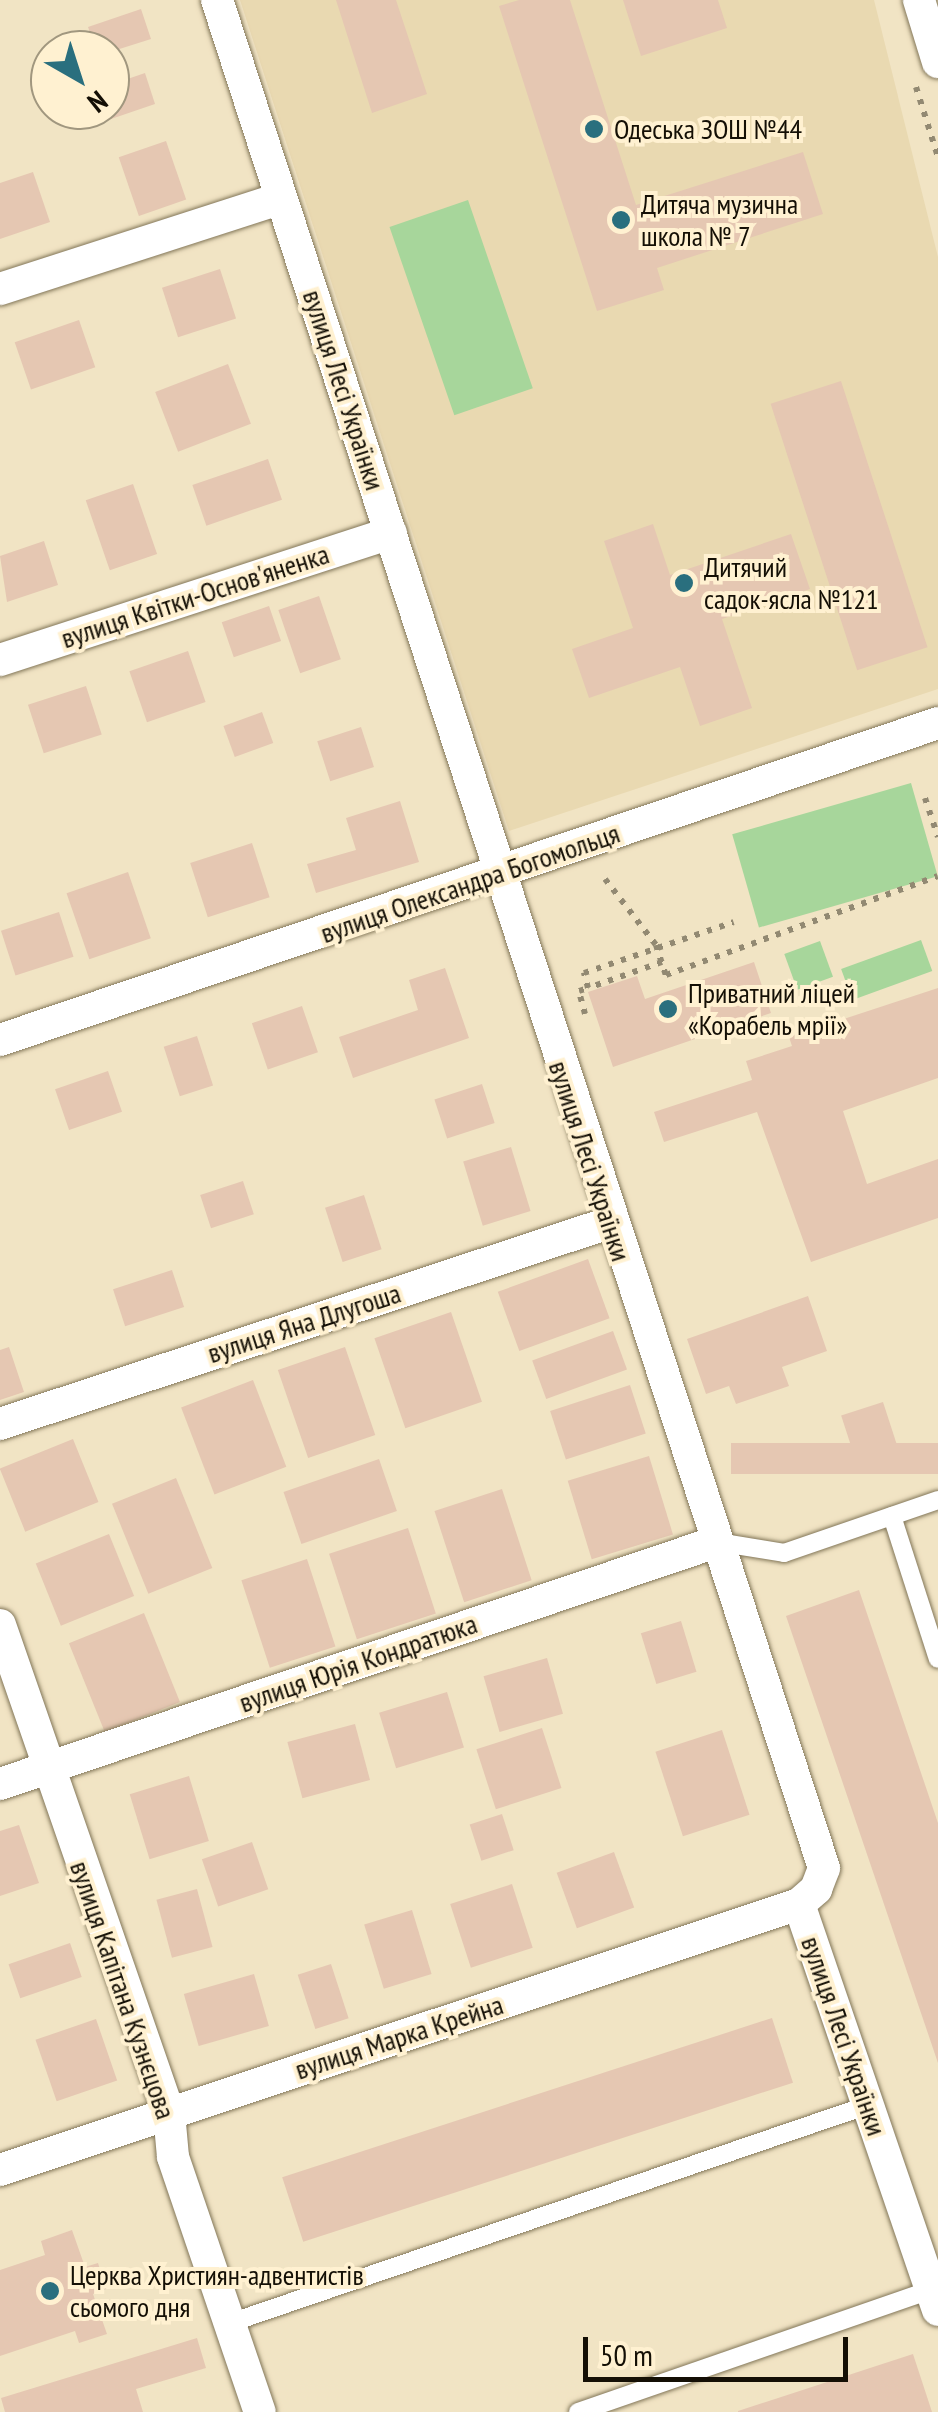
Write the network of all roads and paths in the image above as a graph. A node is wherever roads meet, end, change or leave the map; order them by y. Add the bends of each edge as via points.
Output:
1 (217, 0) edge
2 (918, 0) edge
3 (938, 62) edge
4 (281, 198) junction
5 (0, 289) edge
6 (391, 533) junction
7 (0, 660) edge
8 (938, 723) edge
9 (925, 798) dead end
10 (938, 837) edge
11 (498, 874) junction
12 (938, 876) edge
13 (605, 879) dead end
14 (734, 922) dead end
15 (658, 951) junction
16 (662, 962) junction
17 (588, 988) junction
18 (588, 1024) dead end
19 (0, 1040) edge
20 (609, 1223) junction
21 (0, 1424) edge
22 (938, 1500) edge
23 (892, 1516) junction
24 (716, 1542) junction
25 (0, 1625) edge
26 (938, 1659) edge
27 (47, 1768) junction
28 (0, 1784) edge
29 (799, 1904) junction
30 (868, 2105) junction
31 (168, 2113) junction
32 (0, 2170) edge
33 (936, 2296) edge
34 (230, 2324) junction
35 (260, 2412) edge
36 (578, 2412) edge

1 - 4 street, вулиця Лесі Українки
2 - 3 street
4 - 5 street
4 - 6 street, вулиця Лесі Українки
6 - 7 street, вулиця Квітки-Основ'яненка
6 - 11 street, вулиця Лесі Українки
8 - 11 street, вулиця Олександра Богомольця
9 - 10 path
11 - 19 street, вулиця Олександра Богомольця
11 - 20 street, вулиця Лесі Українки
12 - 16 path via 666,975
13 - 15 path
14 - 15 path
15 - 16 path
15 - 17 path via 584,974
16 - 17 path
17 - 18 path via 579,991
20 - 21 street, вулиця Яна Длугоша
20 - 24 street, вулиця Лесі Українки
22 - 23 lane
23 - 24 lane via 784,1552
23 - 26 lane
24 - 27 street, вулиця Юрія Кондратюка
24 - 29 street, вулиця Лесі Українки via 819,1842 824,1868 816,1890
25 - 27 street, вулиця Капітана Кузнєцова
27 - 28 street, вулиця Юрія Кондратюка
27 - 31 street, вулиця Капітана Кузнєцова
29 - 30 street, вулиця Лесі Українки
29 - 31 street, вулиця Марка Крейна
30 - 33 street, вулиця Лесі Українки
30 - 34 lane
31 - 32 street, вулиця Марка Крейна
31 - 34 street, вулиця Капітана Кузнєцова via 173,2157
33 - 36 lane
34 - 35 street, вулиця Капітана Кузнєцова

